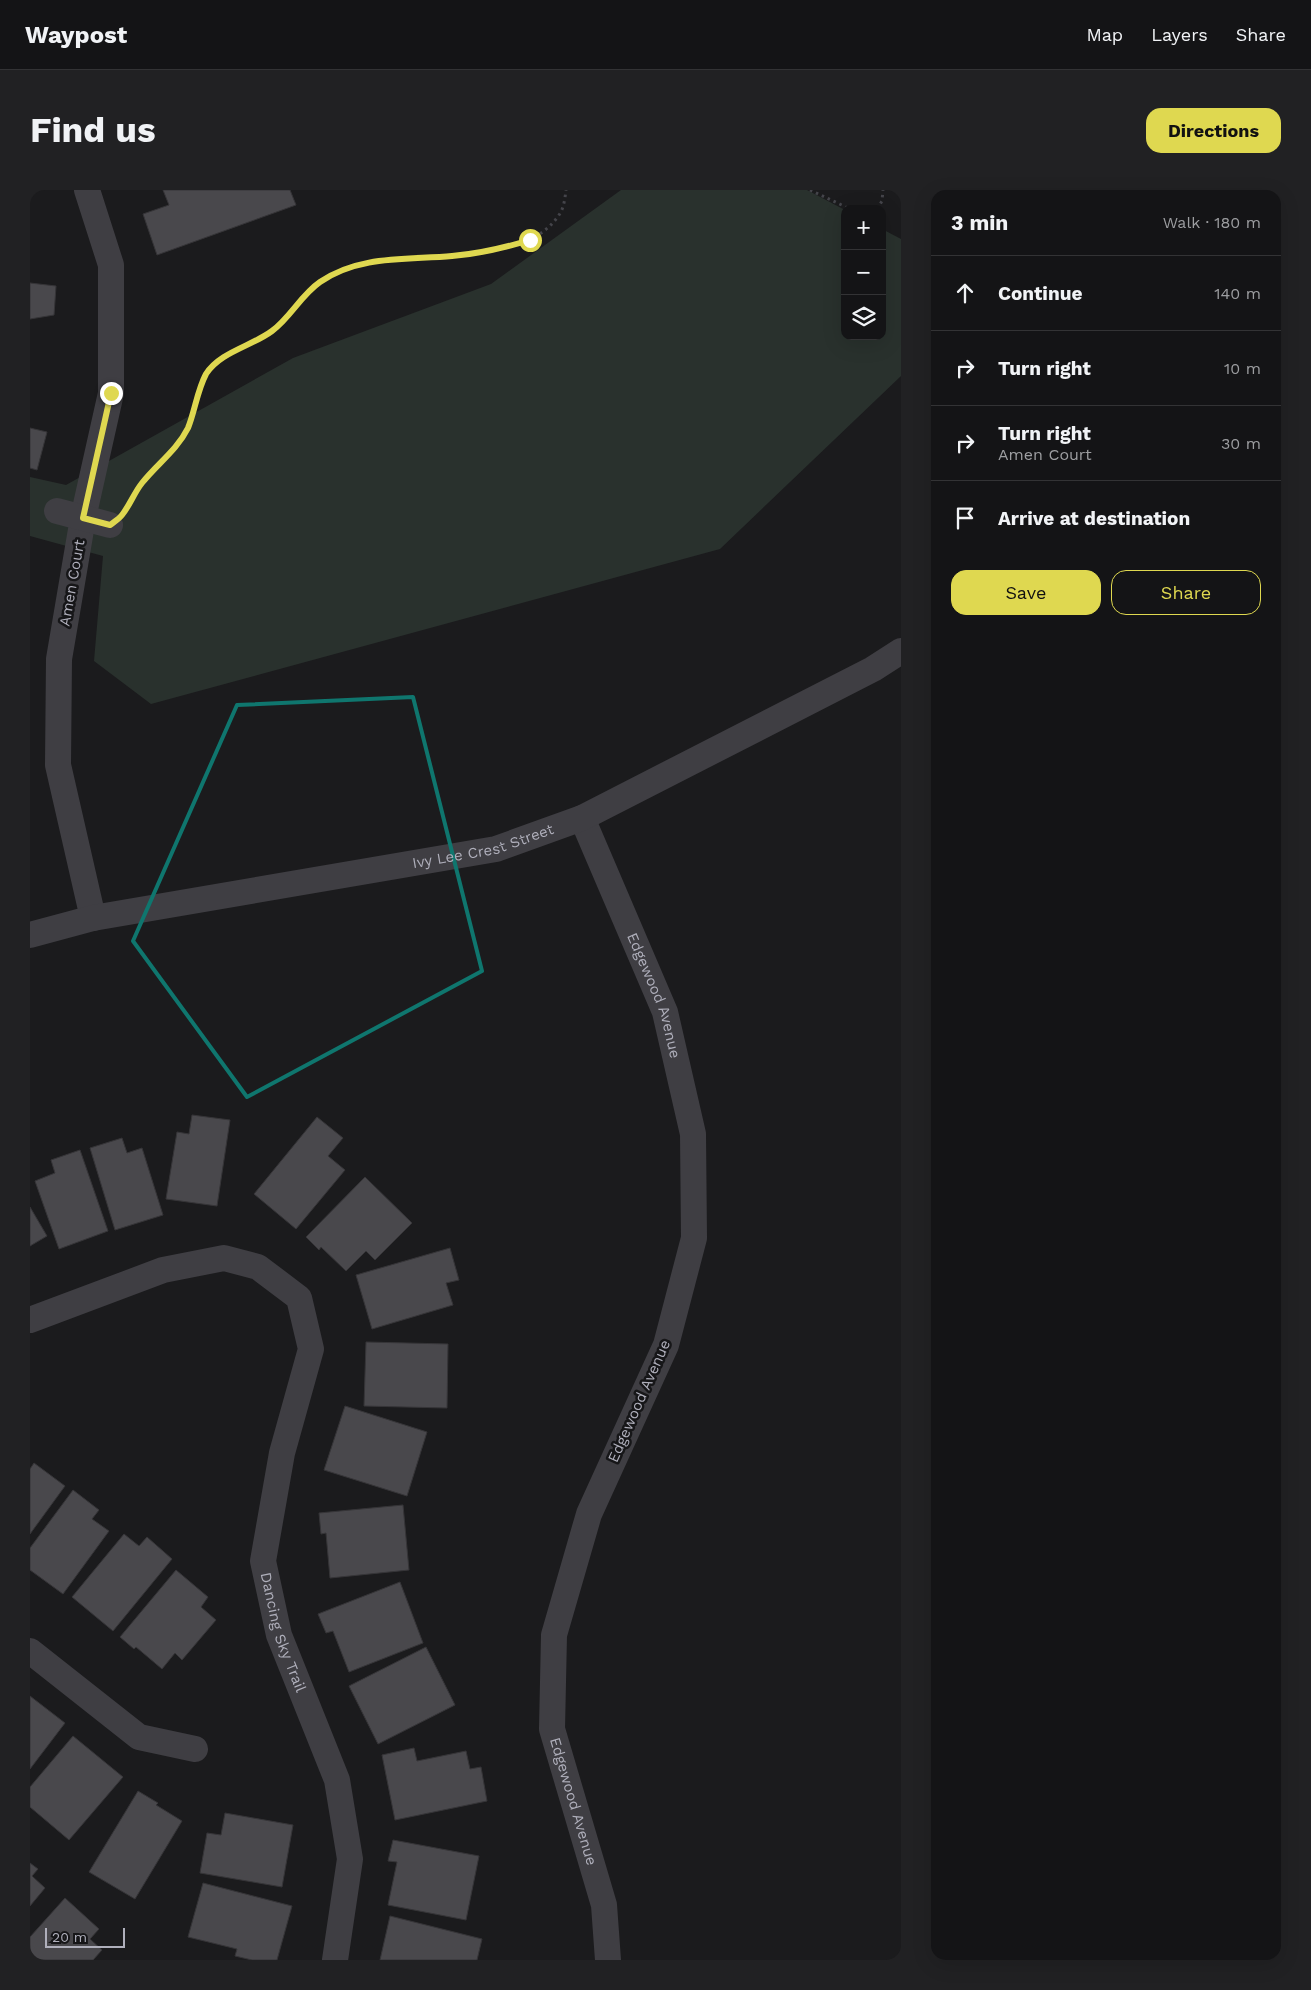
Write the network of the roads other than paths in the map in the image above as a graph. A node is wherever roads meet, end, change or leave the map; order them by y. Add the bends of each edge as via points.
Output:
1 (87, 190) edge
2 (57, 512) dead end
3 (83, 518) junction
4 (110, 525) road end
5 (901, 651) edge
6 (582, 818) junction
7 (92, 918) junction
8 (30, 935) edge
9 (30, 1320) edge
10 (30, 1650) edge
11 (195, 1749) dead end
12 (335, 1960) edge
13 (608, 1960) edge

1 - 3 street, Amen Court via 111,265 111,393
2 - 3 street
3 - 4 street
3 - 7 street, Amen Court via 59,659 58,765
5 - 6 street, Ivy Lee Crest Street via 873,669
6 - 7 street, Ivy Lee Crest Street via 496,849
6 - 13 street, Edgewood Avenue via 665,1012 692,1134 694,1238 666,1345 589,1514 554,1635 552,1729 604,1906
7 - 8 street, Ivy Lee Crest Street
9 - 12 street, Dancing Sky Trail via 163,1270 224,1258 258,1267 299,1298 311,1349 282,1453 263,1561 279,1635 337,1780 350,1859
10 - 11 street via 139,1737

